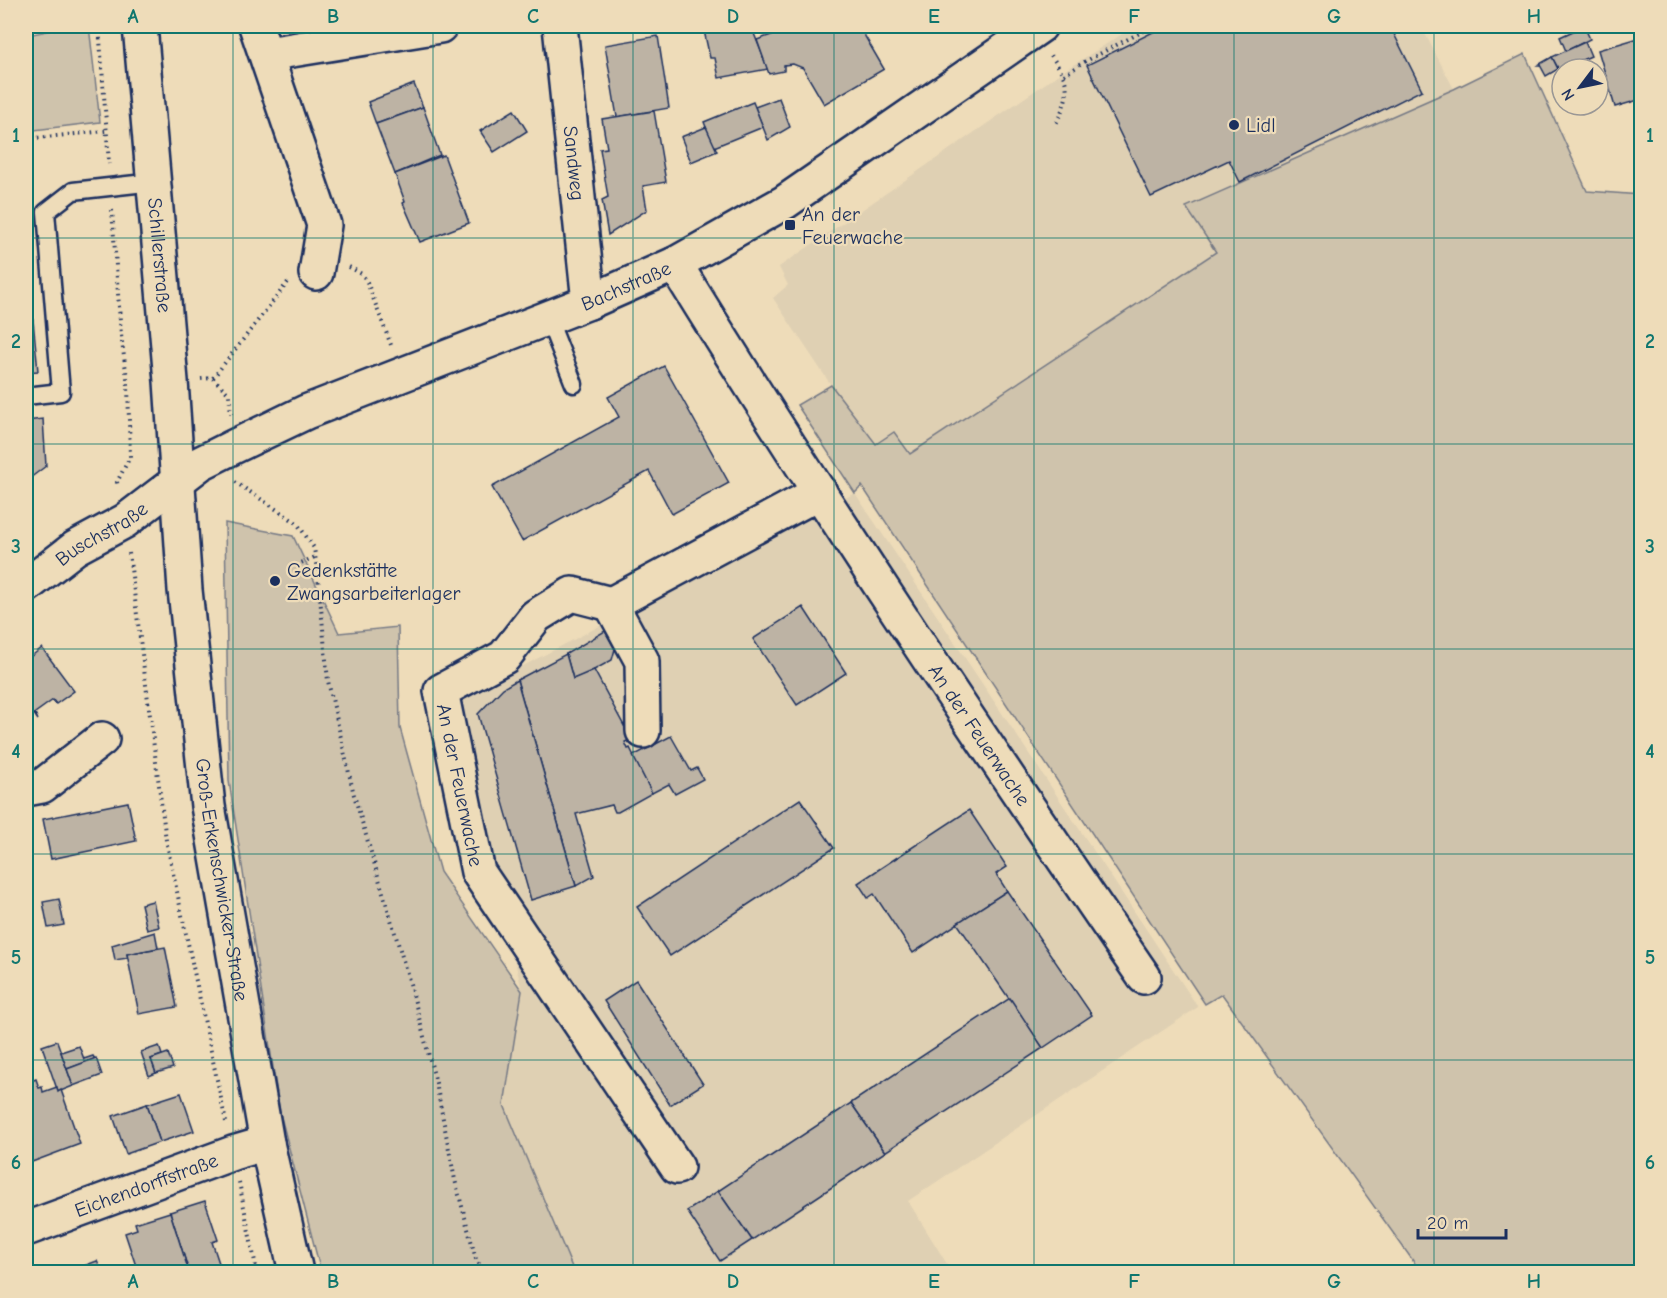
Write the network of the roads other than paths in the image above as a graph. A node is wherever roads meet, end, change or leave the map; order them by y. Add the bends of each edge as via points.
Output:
1 (140, 26) edge
2 (440, 26) edge
3 (560, 26) edge
4 (1045, 39) edge
5 (261, 40) edge
6 (154, 182) junction
7 (318, 262) road end
8 (675, 264) junction
9 (589, 302) junction
10 (548, 318) junction
11 (574, 384) dead end
12 (26, 396) edge
13 (178, 483) junction
14 (820, 492) junction
15 (26, 586) edge
16 (611, 604) junction
17 (643, 731) dead end
18 (102, 739) dead end
19 (26, 789) edge
20 (1144, 976) dead end
21 (267, 1143) junction
22 (678, 1167) dead end
23 (26, 1229) edge
24 (296, 1272) edge

1 - 6 street, Schillerstraße
2 - 5 street
3 - 9 street, Sandweg
4 - 8 street, Bachstraße via 785,202
5 - 7 street via 324,225
6 - 12 lane via 72,191 46,212 61,392
6 - 13 street, Schillerstraße
8 - 9 street, Bachstraße
8 - 14 street, An der Feuerwache
9 - 10 street, Bachstraße
10 - 11 lane
10 - 13 street, Bachstraße via 306,412 201,463
13 - 15 street, Buschstraße via 125,521 75,549
13 - 21 street, Groß-Erkenschwicker-Straße via 208,806
14 - 16 street
14 - 20 street, An der Feuerwache via 1014,788
16 - 17 street via 642,661
16 - 22 street, An der Feuerwache via 572,594 536,616 504,657 441,691 478,872
18 - 19 street via 42,786
21 - 23 street, Eichendorffstraße
21 - 24 street, Groß-Erkenschwicker-Straße

